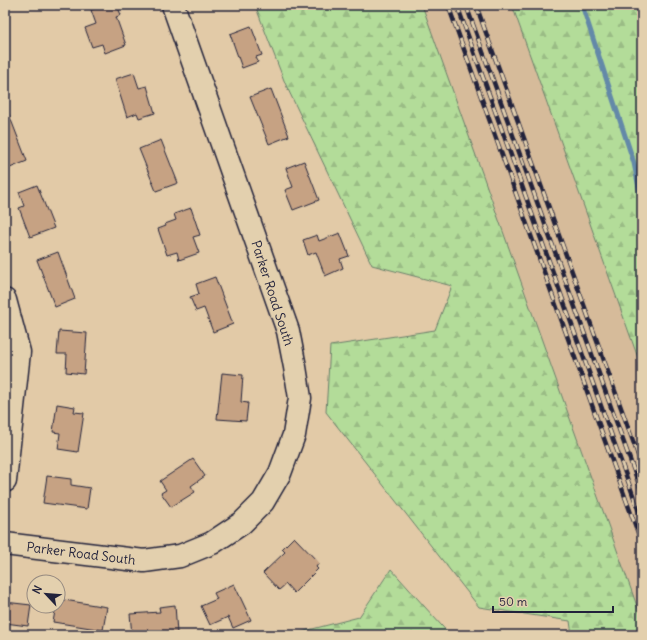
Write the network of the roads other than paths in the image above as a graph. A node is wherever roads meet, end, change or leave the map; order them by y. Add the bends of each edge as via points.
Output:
1 (173, 5) edge
2 (5, 300) edge
3 (5, 481) edge
4 (5, 544) edge

1 - 4 street, Parker Road South via 288,331 300,398 294,434 280,473 264,502 242,523 212,543 180,556 144,561
2 - 3 street via 19,352

